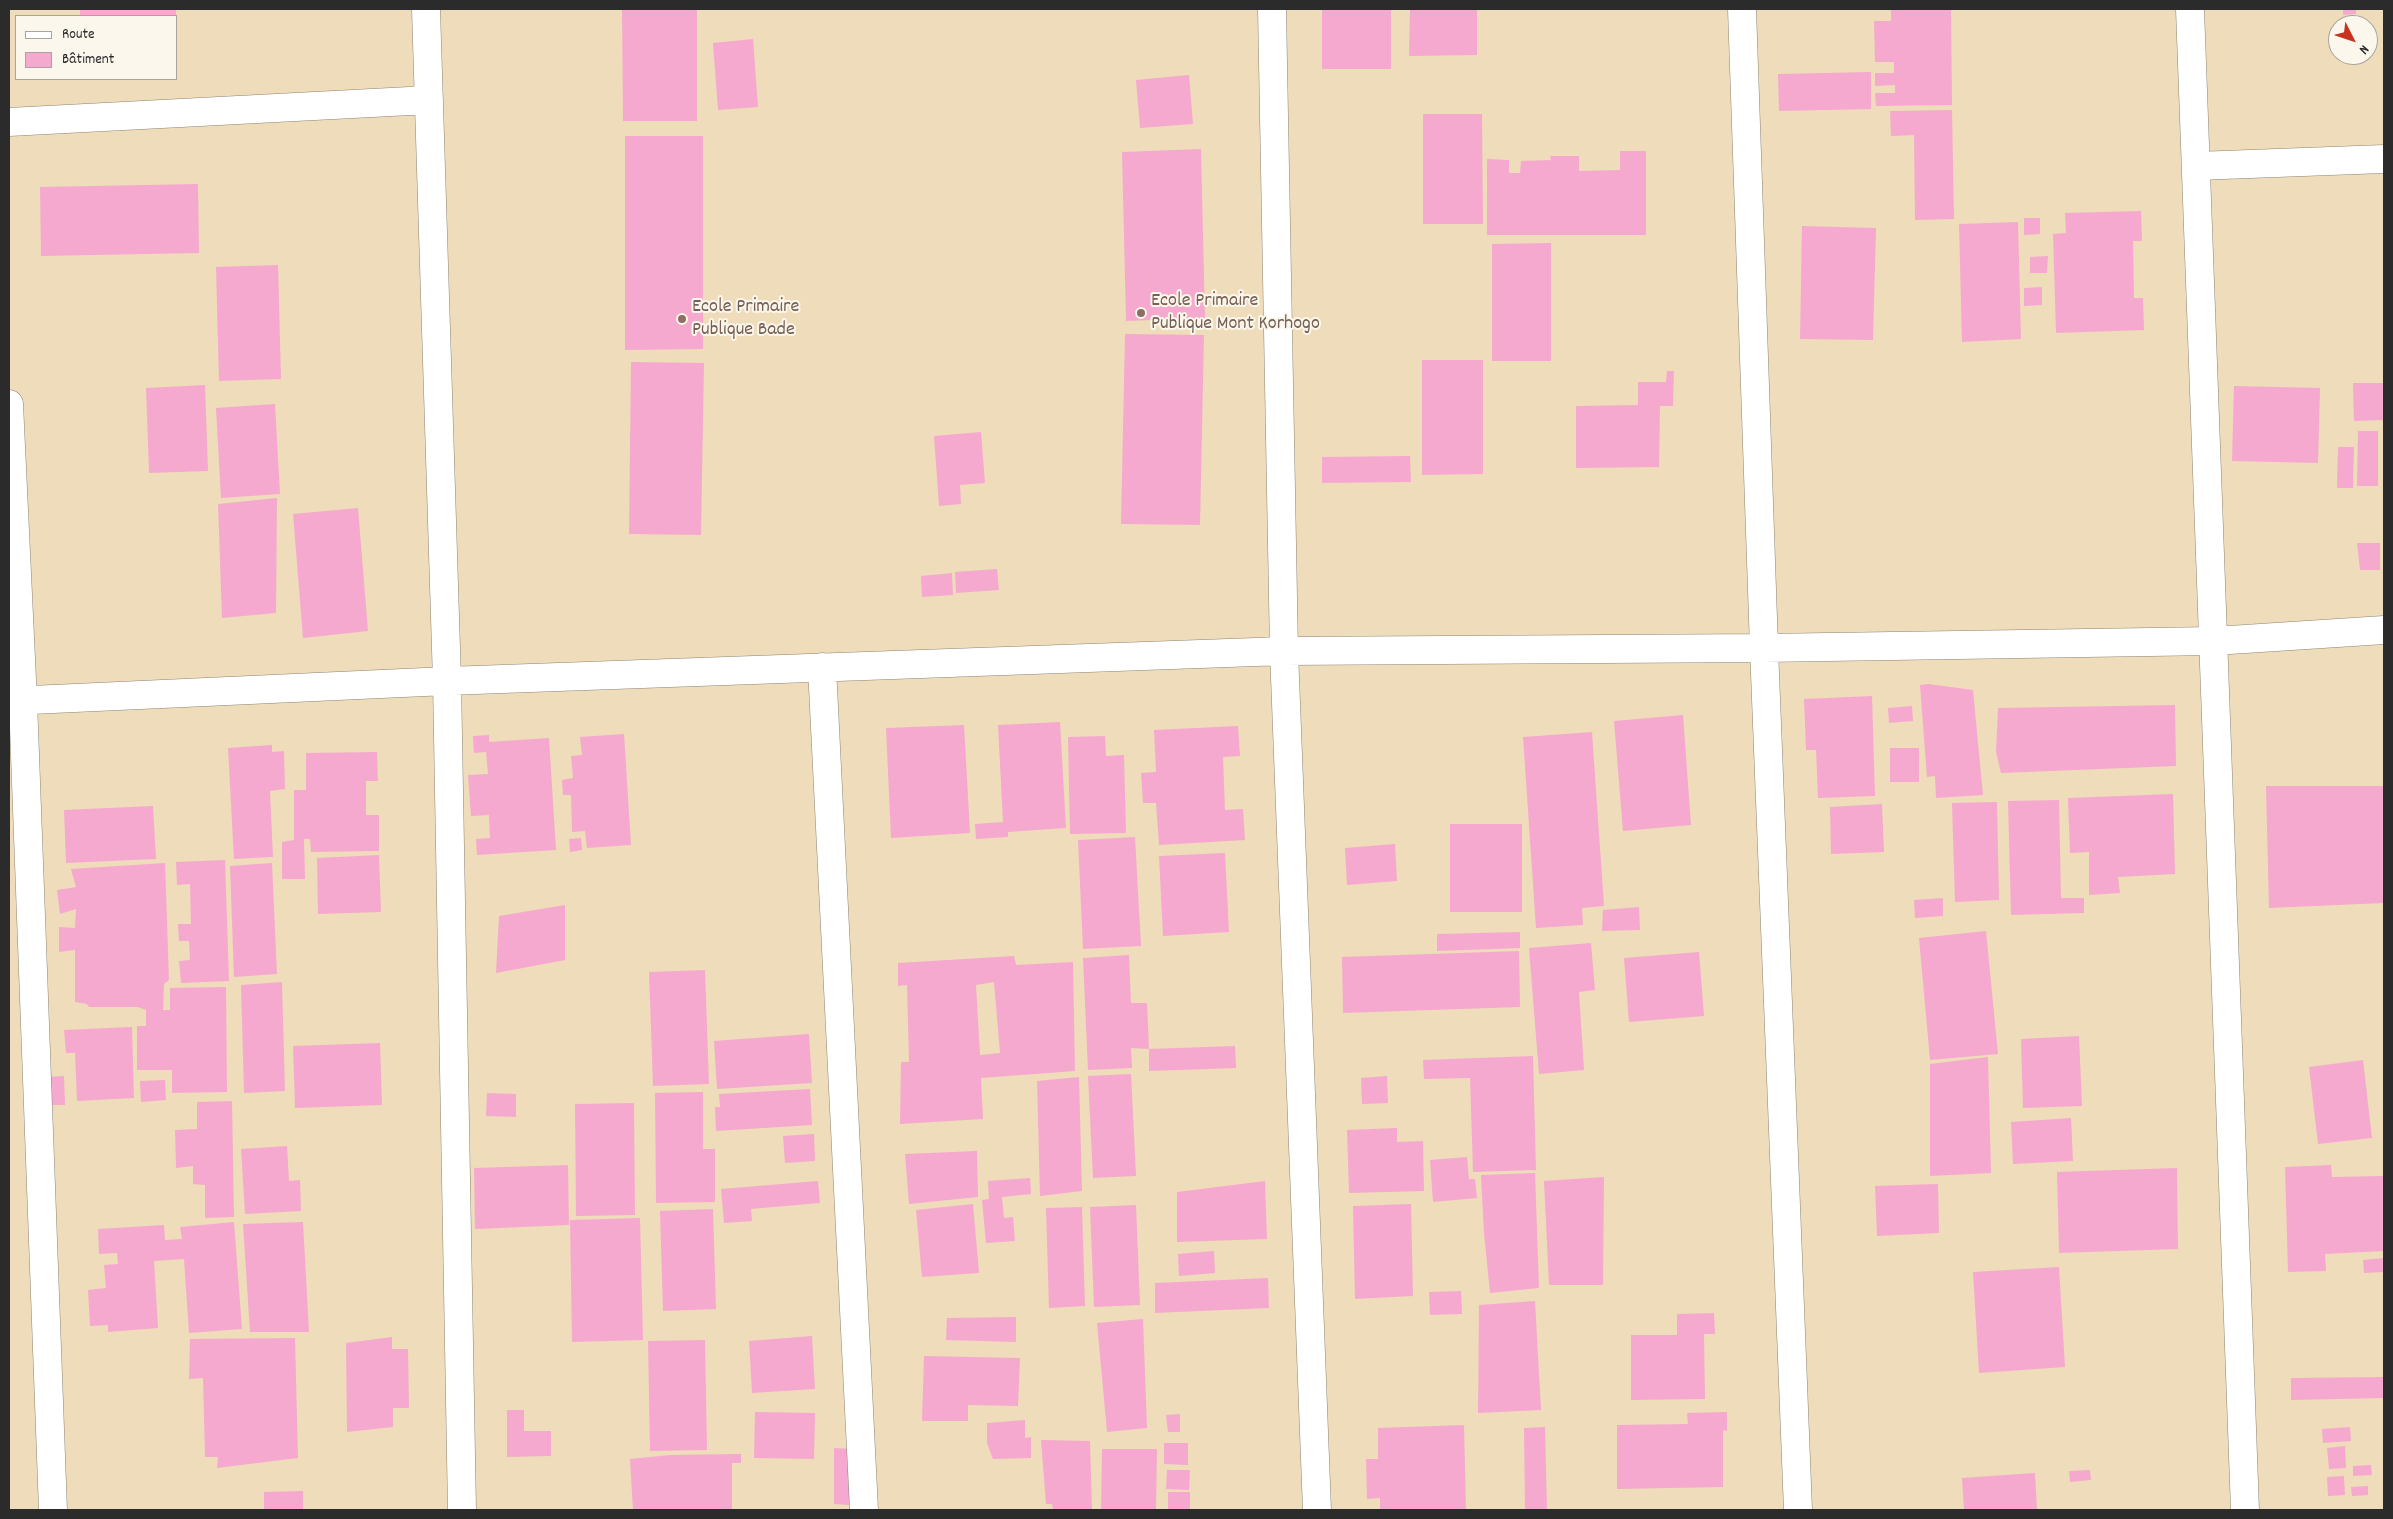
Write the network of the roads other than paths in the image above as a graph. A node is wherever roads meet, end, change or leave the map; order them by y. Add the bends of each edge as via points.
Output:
1 (426, 9) edge
2 (1272, 9) edge
3 (1742, 9) edge
4 (2190, 9) edge
5 (429, 100) junction
6 (9, 122) edge
7 (2384, 158) edge
8 (2196, 166) junction
9 (9, 404) edge
10 (2384, 630) edge
11 (2214, 641) junction
12 (1764, 648) junction
13 (1284, 651) junction
14 (822, 667) junction
15 (447, 681) junction
16 (16, 701) edge
17 (54, 1510) edge
18 (462, 1510) edge
19 (864, 1510) edge
20 (1317, 1510) edge
21 (1798, 1510) edge
22 (2245, 1510) edge

1 - 5 street
2 - 13 street
3 - 12 street
4 - 8 street
5 - 6 street
5 - 15 street
7 - 8 street
8 - 11 street
9 - 16 street
10 - 11 street
11 - 12 street
11 - 22 street
12 - 13 street
12 - 21 street
13 - 14 street
13 - 20 street
14 - 15 street
14 - 19 street
15 - 16 street
15 - 18 street
16 - 17 street

